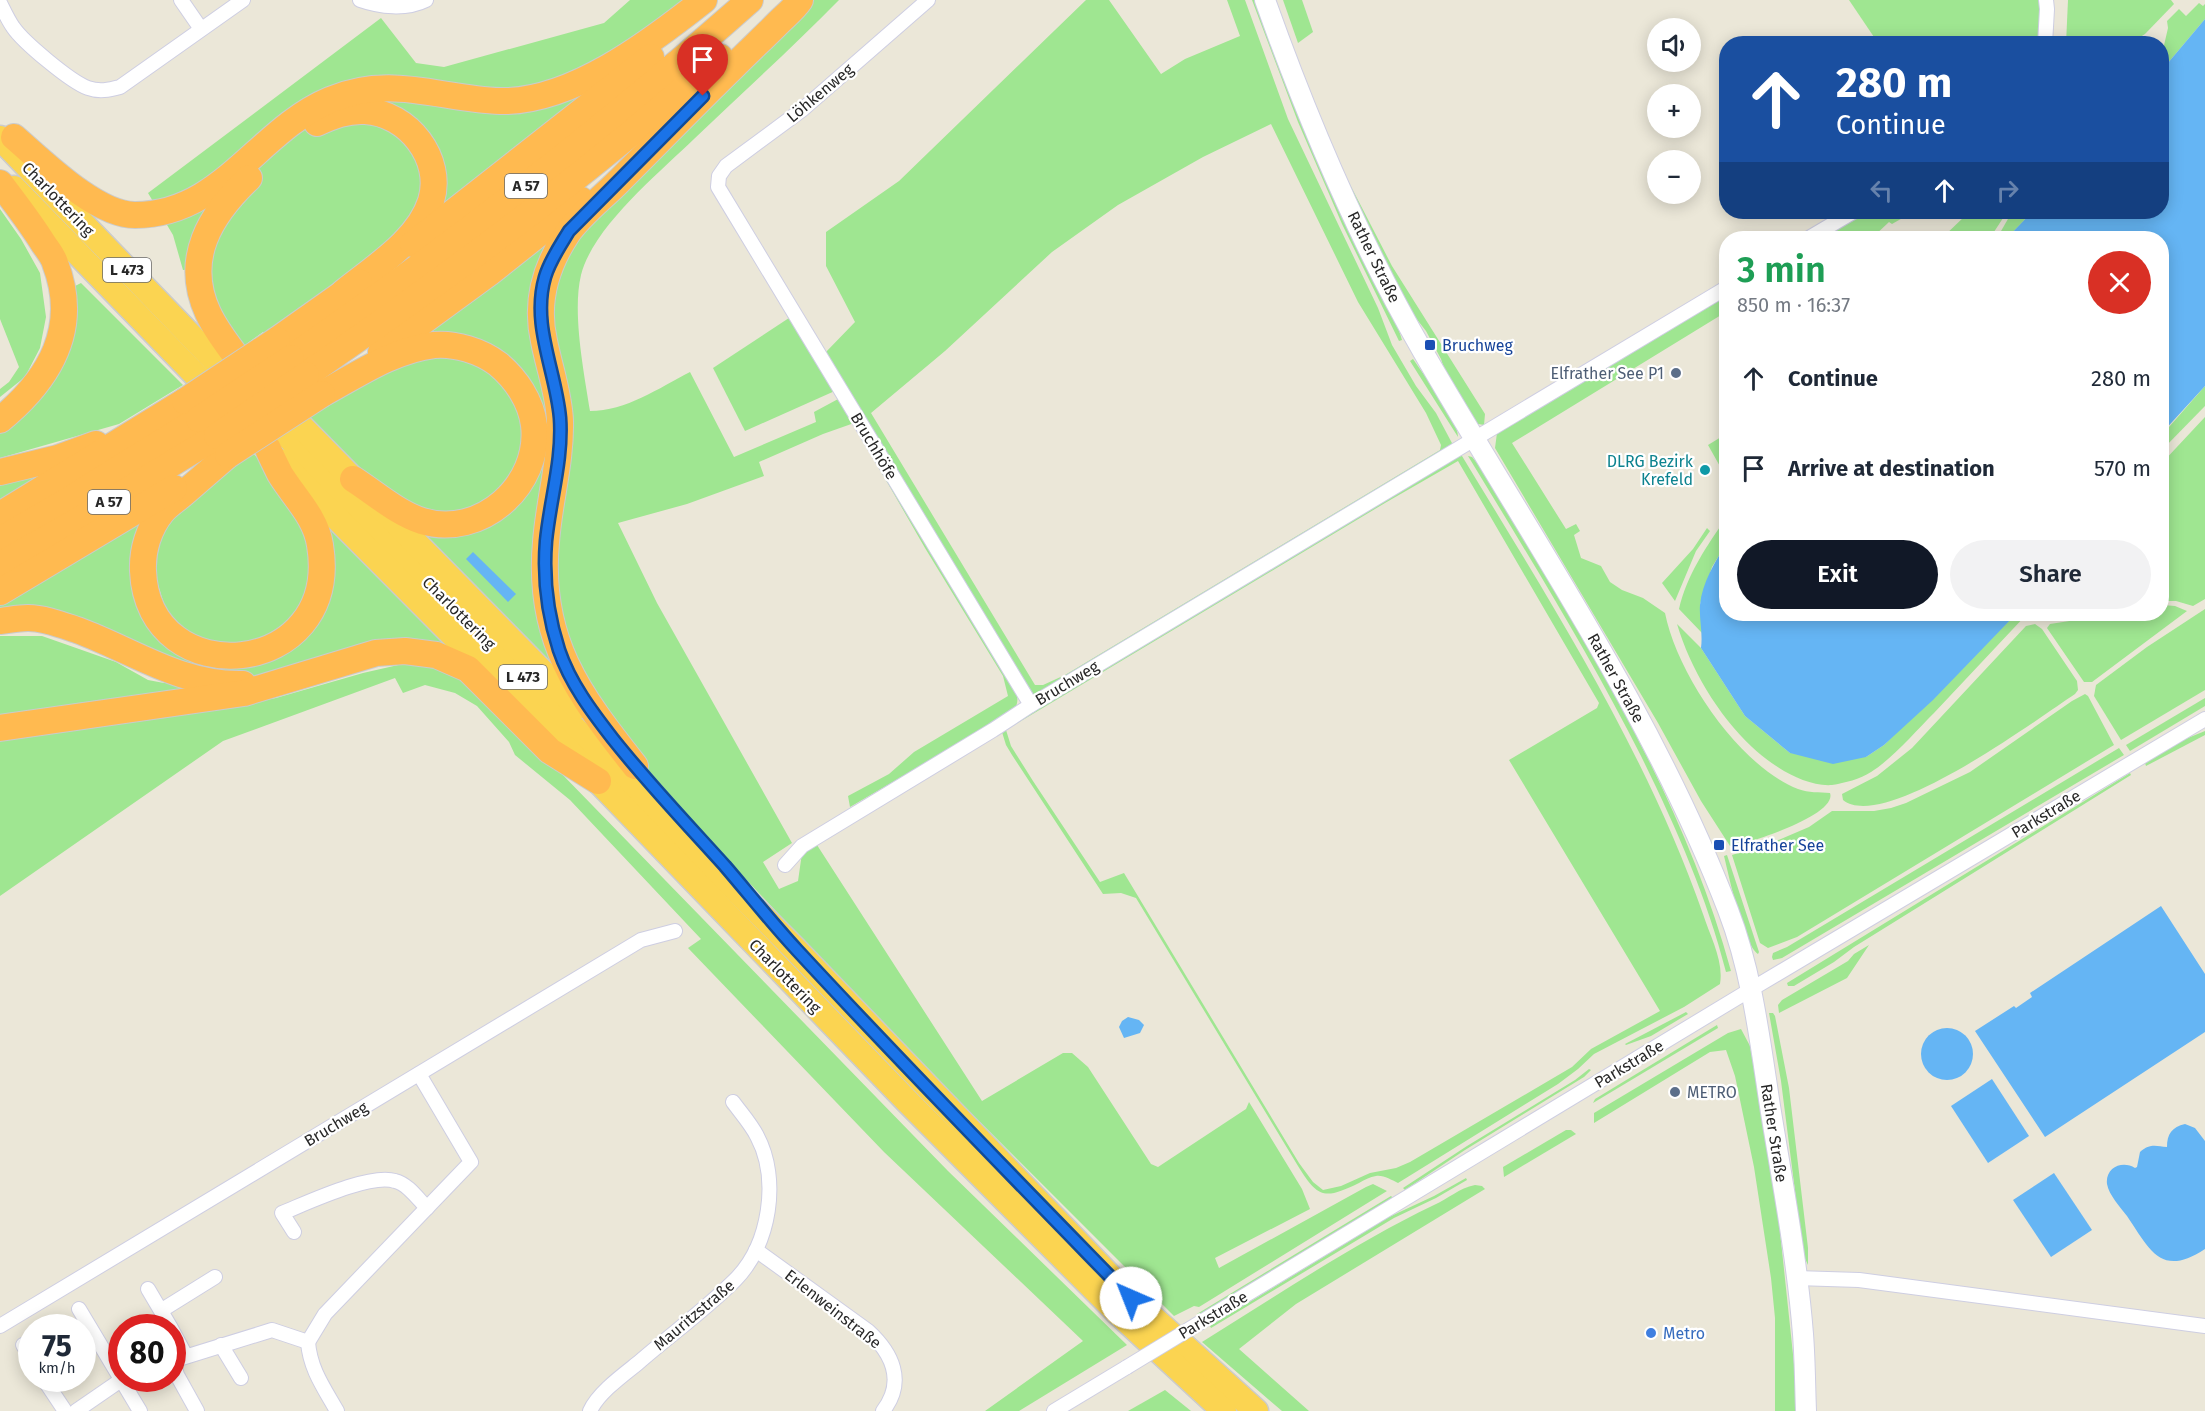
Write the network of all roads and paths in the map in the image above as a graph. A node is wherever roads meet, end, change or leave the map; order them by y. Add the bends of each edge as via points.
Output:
1 (181, 0) edge
2 (243, 0) edge
3 (360, 0) edge
4 (426, 0) edge
5 (705, 0) edge
6 (717, 0) edge
7 (750, 0) edge
8 (784, 0) edge
9 (800, 0) edge
10 (928, 0) edge
11 (1265, 0) edge
12 (2046, 0) edge
13 (0, 3) edge
14 (201, 29) junction
15 (2046, 36) edge
16 (5, 133) edge
17 (657, 140) junction
18 (0, 174) edge
19 (0, 183) edge
20 (718, 188) joint
21 (1841, 219) edge
22 (1821, 231) edge
23 (344, 292) junction
24 (1719, 292) edge
25 (299, 367) junction
26 (250, 375) junction
27 (0, 420) edge
28 (207, 428) junction
29 (1475, 440) junction
30 (268, 449) junction
31 (0, 472) edge
32 (353, 479) junction
33 (0, 514) edge
34 (0, 540) edge
35 (0, 565) edge
36 (0, 592) edge
37 (0, 621) edge
38 (273, 684) junction
39 (1031, 705) junction
40 (2205, 719) edge
41 (0, 728) edge
42 (635, 766) junction
43 (598, 781) junction
44 (785, 865) dead end
45 (675, 931) dead end
46 (795, 949) junction
47 (1750, 990) junction
48 (419, 1074) junction
49 (733, 1102) dead end
50 (427, 1208) junction
51 (294, 1232) dead end
52 (756, 1250) junction
53 (215, 1277) dead end
54 (1796, 1278) junction
55 (148, 1288) dead end
56 (79, 1309) dead end
57 (162, 1310) junction
58 (164, 1314) edge
59 (0, 1326) edge
60 (2205, 1326) edge
61 (308, 1342) junction
62 (221, 1345) junction
63 (108, 1355) edge
64 (186, 1357) edge
65 (241, 1378) dead end
66 (108, 1389) edge
67 (186, 1391) edge
68 (52, 1392) edge
69 (130, 1392) edge
70 (65, 1411) edge
71 (76, 1411) edge
72 (140, 1411) edge
73 (197, 1411) edge
74 (338, 1411) edge
75 (590, 1411) edge
76 (883, 1411) edge
77 (1054, 1411) edge
78 (1224, 1411) edge
79 (1256, 1411) edge
80 (1806, 1411) edge

1 - 14 street
2 - 14 street
3 - 4 street via 380,7
5 - 16 highway via 620,61 582,82 539,96 502,101 390,88 360,89 328,100 298,118 207,193 156,214 131,215 101,206
6 - 23 highway via 674,39 437,226
7 - 25 highway, A 57 via 504,204 386,291
8 - 25 highway, A 57 via 590,166 398,311
9 - 17 highway
10 - 20 street, Löhkenweg via 803,109 726,166 719,176
11 - 29 main road, Rather Straße via 1320,144 1355,221 1420,347
12 - 15 street
13 - 14 street via 14,29 57,68 72,81 97,90 120,87
16 - 26 highway
16 - 46 highway, Charlottering / L 473 via 441,595
17 - 25 highway via 489,273
17 - 42 highway via 569,231 544,278 541,305 543,338 560,418 560,450 546,542 550,615 560,653 576,685
18 - 30 highway, Charlottering / L 473
19 - 27 highway via 55,261 63,293 63,324 56,353 42,379
20 - 39 street, Bruchhöfe
21 - 22 street
23 - 25 highway
23 - 26 highway via 421,223 435,179 428,154 412,132 392,117 366,111 340,113 312,125 229,197 209,225 199,255 200,288 208,314
24 - 29 street, Bruchweg
25 - 28 highway, A 57, bridge
25 - 28 highway, bridge
25 - 32 highway via 382,361 435,345 465,348 490,358 512,376 527,401 534,426 532,453 524,477 510,497 486,515 464,524 423,522
26 - 32 highway
28 - 30 highway via 147,537 143,584 161,622 184,643 219,657 246,656 273,648 295,633 315,604 320,583 320,543 304,506 280,474
28 - 31 highway via 93,446
28 - 33 highway
28 - 34 highway, A 57
28 - 35 highway, A 57 via 74,523
28 - 36 highway
29 - 39 street, Bruchweg
29 - 47 main road, Rather Straße via 1596,641 1649,738 1729,914
30 - 43 highway, Charlottering / L 473
32 - 42 highway
37 - 38 highway via 28,618 59,624 184,677 229,684
38 - 41 highway via 244,693
38 - 43 highway via 376,653 436,655 468,669 550,751
39 - 44 street, Bruchweg via 802,846
40 - 47 street, Parkstraße
42 - 46 highway
43 - 78 highway, Charlottering / L 473 via 1117,1312
45 - 48 street, Bruchweg via 641,940
46 - 79 highway, Charlottering / L 473 via 1131,1298
47 - 54 main road, Rather Straße
47 - 77 street, Parkstraße, bridge
48 - 50 street via 471,1162
48 - 59 street, Bruchweg
49 - 52 street, Mauritzstraße via 757,1135 766,1162 770,1193
50 - 51 street via 404,1185 381,1180 356,1185 282,1213
50 - 61 street via 325,1314
52 - 75 street, Mauritzstraße via 737,1279 619,1378
52 - 76 street, Erlenweinstraße via 883,1345 894,1372 893,1390
53 - 57 street
54 - 60 street via 1859,1280
54 - 80 main road, Rather Straße
55 - 57 street
56 - 63 street
57 - 58 street
61 - 62 street via 272,1330
61 - 74 street via 314,1372
62 - 64 street
62 - 65 street
66 - 71 street
67 - 73 street
68 - 70 street
69 - 72 street

